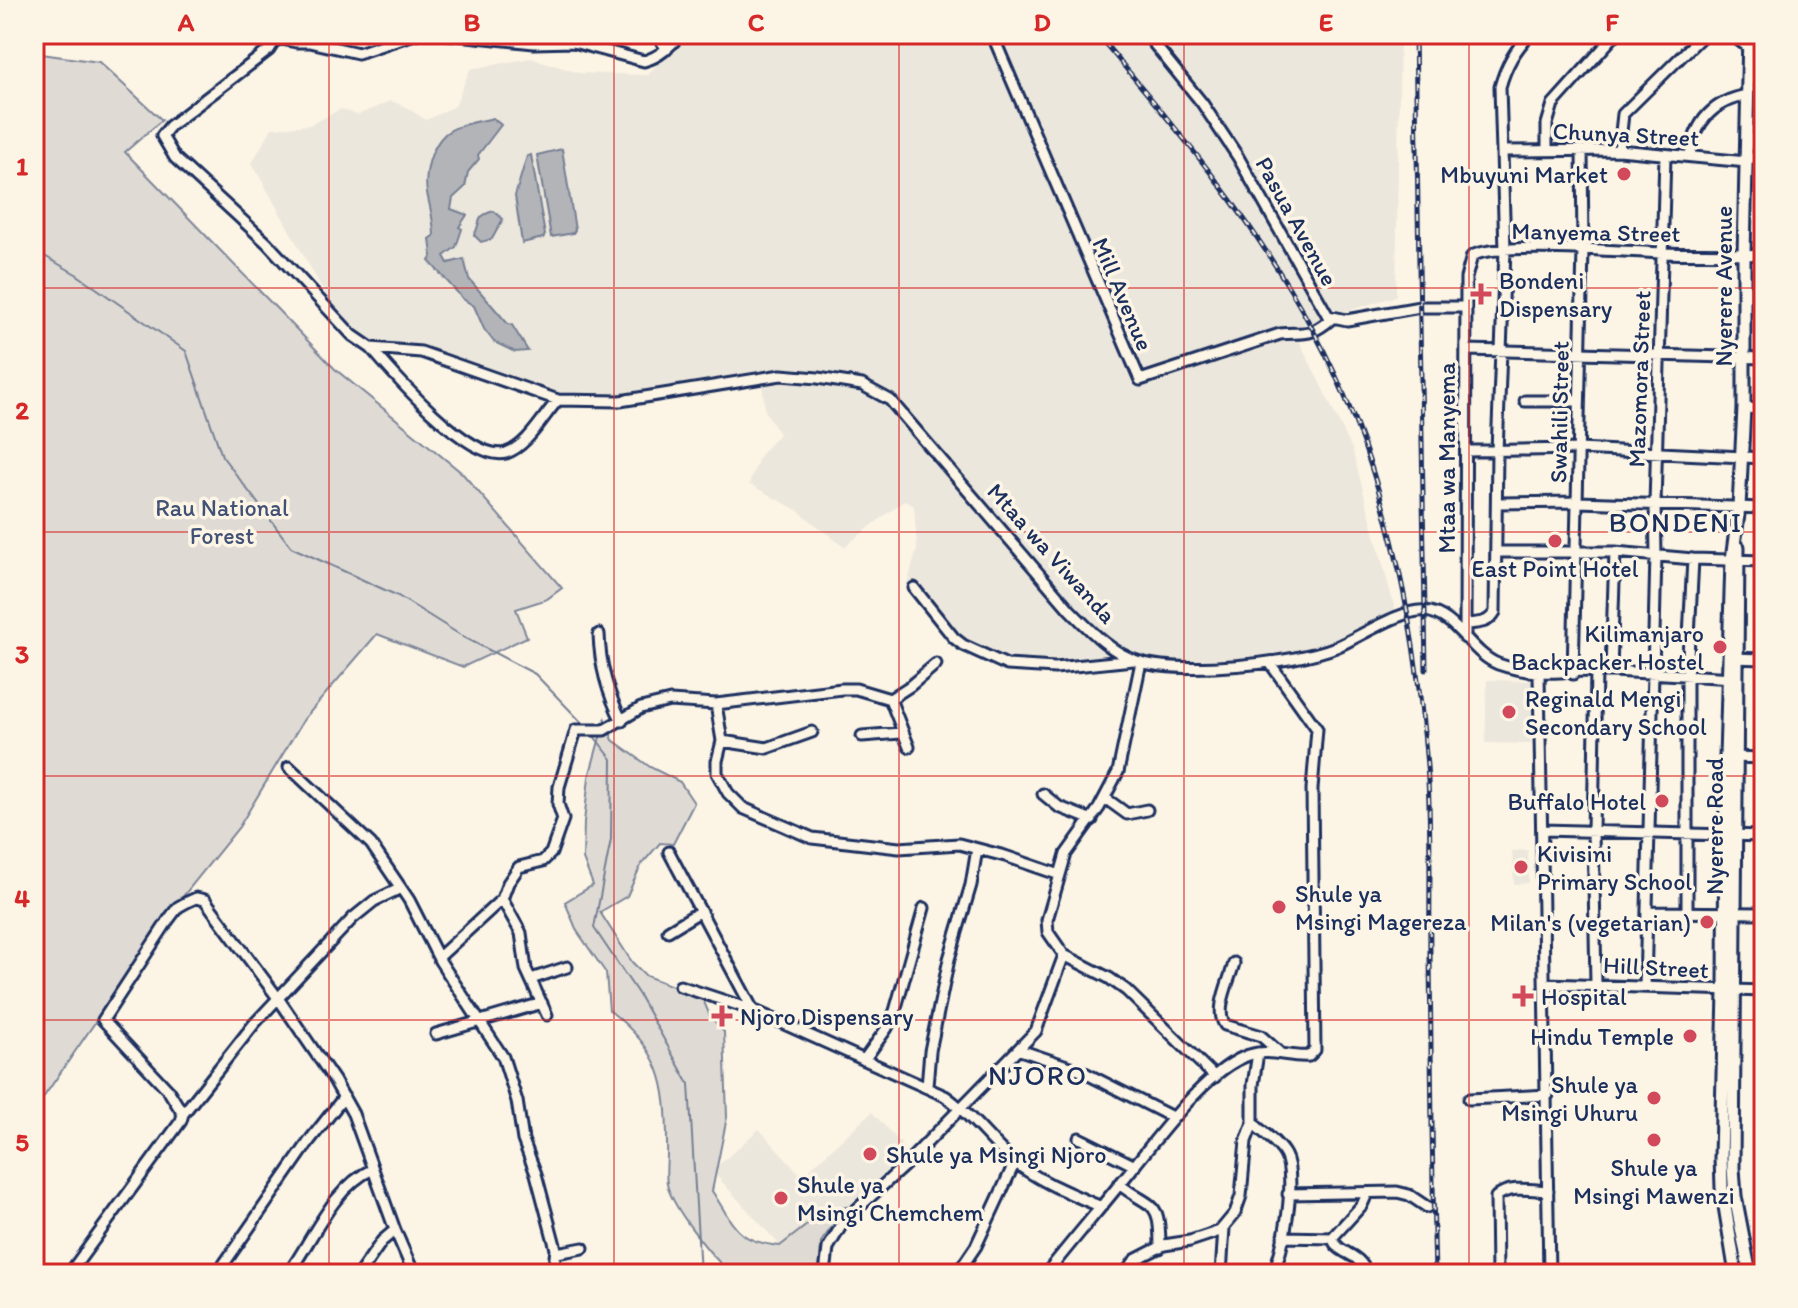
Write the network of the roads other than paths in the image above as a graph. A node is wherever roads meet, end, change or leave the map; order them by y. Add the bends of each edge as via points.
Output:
1 (415, 34) edge
2 (448, 34) edge
3 (656, 34) edge
4 (681, 34) edge
5 (992, 34) edge
6 (1146, 34) edge
7 (1530, 34) edge
8 (1616, 34) edge
9 (1704, 34) edge
10 (1731, 34) edge
11 (1749, 34) edge
12 (278, 36) edge
13 (486, 36) edge
14 (1749, 48) junction
15 (667, 49) junction
16 (1748, 95) junction
17 (1547, 149) junction
18 (1582, 150) junction
19 (1619, 150) junction
20 (1503, 151) junction
21 (1665, 155) junction
22 (1690, 156) junction
23 (1764, 158) edge
24 (1747, 160) junction
25 (1583, 249) junction
26 (1505, 250) junction
27 (1663, 253) junction
28 (1744, 254) junction
29 (1764, 254) edge
30 (1466, 278) joint
31 (1466, 307) junction
32 (1331, 319) junction
33 (371, 348) junction
34 (1466, 350) junction
35 (1502, 351) junction
36 (1579, 352) junction
37 (1660, 356) junction
38 (1745, 358) junction
39 (1764, 358) edge
40 (558, 400) junction
41 (1525, 401) dead end
42 (1578, 401) junction
43 (1744, 408) junction
44 (1764, 409) edge
45 (1578, 449) junction
46 (1466, 451) junction
47 (1497, 451) junction
48 (1656, 453) junction
49 (1740, 458) junction
50 (1764, 458) edge
51 (1578, 502) junction
52 (1498, 503) junction
53 (1655, 504) junction
54 (1739, 507) junction
55 (1764, 508) edge
56 (1737, 538) joint
57 (1498, 552) junction
58 (1577, 552) junction
59 (1615, 552) junction
60 (1656, 555) junction
61 (1693, 559) junction
62 (1736, 560) junction
63 (1764, 561) edge
64 (914, 588) dead end
65 (1465, 624) junction
66 (599, 634) dead end
67 (1465, 638) junction
68 (1733, 658) junction
69 (1764, 659) edge
70 (1137, 661) junction
71 (1270, 663) junction
72 (936, 664) dead end
73 (1596, 671) junction
74 (1611, 671) junction
75 (1539, 674) junction
76 (1573, 674) junction
77 (1652, 674) junction
78 (1687, 676) junction
79 (1733, 678) junction
80 (890, 699) junction
81 (716, 704) junction
82 (622, 721) junction
83 (812, 732) dead end
84 (901, 733) junction
85 (862, 736) dead end
86 (722, 741) junction
87 (909, 747) dead end
88 (1731, 757) junction
89 (1764, 758) edge
90 (289, 767) dead end
91 (1043, 794) dead end
92 (1105, 798) junction
93 (1147, 810) dead end
94 (1092, 820) junction
95 (1543, 830) junction
96 (1593, 831) junction
97 (1650, 833) junction
98 (1686, 834) junction
99 (1731, 835) junction
100 (1764, 836) edge
101 (977, 849) junction
102 (669, 852) dead end
103 (1060, 875) junction
104 (401, 888) junction
105 (502, 899) junction
106 (924, 908) dead end
107 (701, 911) junction
108 (1648, 912) junction
109 (1687, 912) junction
110 (1764, 913) edge
111 (1730, 914) junction
112 (668, 931) dead end
113 (1064, 955) junction
114 (439, 957) junction
115 (1234, 963) dead end
116 (567, 967) dead end
117 (531, 979) junction
118 (1546, 984) junction
119 (1596, 984) junction
120 (680, 986) dead end
121 (1645, 987) junction
122 (1730, 991) junction
123 (1764, 991) edge
124 (278, 998) junction
125 (542, 1003) junction
126 (753, 1010) junction
127 (547, 1015) dead end
128 (479, 1020) junction
129 (436, 1034) dead end
130 (1020, 1050) junction
131 (1279, 1052) junction
132 (1258, 1053) junction
133 (864, 1060) junction
134 (1215, 1077) junction
135 (927, 1086) junction
136 (1548, 1095) junction
137 (344, 1097) junction
138 (1469, 1099) dead end
139 (960, 1106) junction
140 (183, 1114) junction
141 (1172, 1117) junction
142 (1253, 1123) junction
143 (1079, 1138) dead end
144 (1015, 1162) junction
145 (1135, 1166) junction
146 (373, 1169) junction
147 (1119, 1184) junction
148 (1548, 1191) junction
149 (1288, 1194) junction
150 (1367, 1194) junction
151 (1099, 1206) junction
152 (1427, 1207) dead end
153 (1224, 1228) junction
154 (395, 1230) junction
155 (1283, 1237) junction
156 (1332, 1238) junction
157 (583, 1248) dead end
158 (1160, 1248) junction
159 (557, 1253) junction
160 (69, 1274) edge
161 (217, 1274) edge
162 (288, 1274) edge
163 (359, 1274) edge
164 (414, 1274) edge
165 (553, 1274) edge
166 (825, 1274) edge
167 (957, 1274) edge
168 (1046, 1274) edge
169 (1125, 1274) edge
170 (1221, 1274) edge
171 (1272, 1274) edge
172 (1367, 1274) edge
173 (1497, 1274) edge
174 (1549, 1274) edge
175 (1736, 1274) edge
176 (1750, 1274) edge

1 - 12 street via 358,53
2 - 13 street
3 - 15 street
4 - 15 street
5 - 32 street, Mill Avenue via 1140,380 1280,334 1314,332
6 - 32 street, Pasua Avenue via 1238,157
7 - 20 street via 1510,59 1500,87
8 - 17 street via 1553,104
9 - 19 street via 1623,114
10 - 14 street
11 - 14 main road, Nyerere Avenue
12 - 33 street via 269,50 170,126 163,142 352,335
13 - 15 street via 573,42 644,61
14 - 16 main road, Nyerere Avenue
16 - 22 street via 1728,99 1706,115
16 - 24 main road, Nyerere Avenue
17 - 18 street, Chunya Street
17 - 20 street, Chunya Street
18 - 19 street, Chunya Street
18 - 25 street, Swahili Street
19 - 21 street, Chunya Street
20 - 26 street
21 - 22 street, Chunya Street
21 - 27 street, Mazomora Street
22 - 24 street, Chunya Street
23 - 24 street, Chunya Street
24 - 28 main road, Nyerere Avenue
25 - 26 street, Manyema Street
25 - 27 street, Manyema Street
25 - 36 street, Swahili Street
26 - 30 street, Manyema Street via 1472,256
26 - 35 street
27 - 28 street, Manyema Street
27 - 37 street, Mazomora Street
28 - 29 street, Manyema Street
28 - 38 main road, Nyerere Avenue
30 - 31 street, Mtaa wa Manyema
31 - 32 street, Pasua Avenue via 1420,307
31 - 34 street, Mtaa wa Manyema
33 - 40 street, Mtaa wa Viwanda via 421,352
33 - 40 street via 446,427 491,452 509,452 522,444
34 - 35 street
34 - 46 street, Mtaa wa Manyema
35 - 36 street
35 - 47 street
36 - 37 street
36 - 42 street, Swahili Street
37 - 38 street
37 - 48 street, Mazomora Street
38 - 39 street
38 - 43 main road, Nyerere Avenue
40 - 70 street, Mtaa wa Viwanda via 613,402 781,375 862,385 883,394 1070,610 1101,640
41 - 42 street
42 - 45 street, Swahili Street
43 - 44 street
43 - 49 main road, Nyerere Avenue
45 - 47 street
45 - 48 street
45 - 51 street, Swahili Street
46 - 47 street
46 - 65 street, Mtaa wa Manyema
47 - 52 street
48 - 49 street
48 - 53 street, Mazomora Street
49 - 50 street
49 - 54 main road, Nyerere Avenue
51 - 52 street
51 - 53 street
51 - 58 street, Swahili Street
52 - 57 street
53 - 54 street
53 - 60 street, Mazomora Street
54 - 55 street
54 - 56 main road, Nyerere Avenue
56 - 62 main road, Nyerere Road
57 - 58 street
57 - 65 street via 1495,612 1483,623
58 - 59 street
58 - 76 street, Swahili Street
59 - 60 street
59 - 74 street
60 - 61 street
60 - 77 street, Mazomora Street
61 - 62 street
61 - 78 street
62 - 63 street
62 - 68 main road, Nyerere Road
64 - 70 street via 954,638 1007,665 1055,668
65 - 67 street, Mtaa wa Manyema
66 - 82 street via 603,675
67 - 71 street, Mtaa wa Viwanda via 1431,612 1409,612 1332,648
67 - 75 street, Mtaa wa Viwanda via 1487,659
68 - 69 street
68 - 79 main road, Nyerere Road
70 - 71 street, Mtaa wa Viwanda via 1179,668
70 - 92 street via 1118,772
71 - 131 street via 1314,723 1318,738 1312,789 1315,1050 1303,1057
72 - 80 street
73 - 74 street, Mtaa wa Viwanda
73 - 76 street, Mtaa wa Viwanda
73 - 96 street
74 - 77 street, Mtaa wa Viwanda
75 - 76 street, Mtaa wa Viwanda
75 - 95 street
77 - 78 street, Mtaa wa Viwanda
77 - 97 street, Mazomora Street
78 - 79 street, Mtaa wa Viwanda
78 - 98 street
79 - 88 main road, Nyerere Road
80 - 81 street via 842,689
80 - 84 street
81 - 82 street via 670,701 641,708
81 - 86 street
82 - 105 street via 595,732 575,732 559,787 563,819 551,853 516,870
83 - 86 street via 767,748
84 - 85 street
84 - 87 street
86 - 101 street via 717,773 733,800 806,836 885,848 946,844
88 - 89 street
88 - 99 main road, Nyerere Road
90 - 104 street via 371,844
91 - 94 street
92 - 93 street via 1127,814
92 - 94 street
94 - 103 street via 1066,854
95 - 96 street
95 - 118 street
96 - 97 street
96 - 119 street
97 - 98 street
97 - 108 street, Mazomora Street
98 - 99 street
98 - 109 street
99 - 100 street
99 - 111 main road, Nyerere Road
101 - 103 street
101 - 135 street via 949,959
102 - 107 street
103 - 113 street via 1047,924
104 - 114 street
104 - 124 street via 353,918
105 - 114 street
105 - 117 street via 521,933
106 - 133 street via 895,1011
107 - 112 street
107 - 126 street
108 - 109 street
108 - 121 street, Mazomora Street
109 - 111 street
110 - 111 street
111 - 122 main road, Nyerere Road
113 - 130 street via 1036,1031
113 - 134 street via 1126,990
114 - 128 street
115 - 131 street via 1221,1020 1261,1036
116 - 117 street
117 - 125 street
118 - 119 street, Hill Street
118 - 136 street
119 - 121 street, Hill Street
120 - 126 street
121 - 122 street, Hill Street
122 - 123 street, Hill Street
122 - 175 main road, Nyerere Road via 1722,1188
122 - 176 main road, Nyerere Road via 1733,1168
124 - 137 street
124 - 140 street
124 - 140 street via 205,900 196,898 178,907 103,1020 156,1075
125 - 127 street
125 - 128 street
126 - 133 street
128 - 129 street
128 - 159 street via 508,1070
130 - 139 street
130 - 141 street via 1079,1070
131 - 132 street
132 - 134 street
132 - 142 street
133 - 135 street
134 - 141 street
135 - 139 street
136 - 138 street
136 - 148 street
137 - 146 street
137 - 161 street
139 - 144 street
139 - 166 street via 844,1221 830,1241
140 - 160 street
141 - 145 street
142 - 149 street via 1284,1152 1290,1168
142 - 153 street via 1238,1206
143 - 145 street
144 - 151 street
144 - 167 street
145 - 147 street
146 - 154 street
146 - 162 street via 345,1189
147 - 151 street
147 - 158 street via 1153,1205
148 - 173 street via 1508,1190 1496,1197
148 - 174 street
149 - 150 street
149 - 155 street
150 - 152 street via 1405,1194
150 - 156 street
151 - 168 street
153 - 158 street
153 - 170 street
154 - 163 street
154 - 164 street
155 - 156 street
155 - 171 street
156 - 172 street via 1359,1258
157 - 159 street
158 - 169 street via 1135,1260
159 - 165 street

